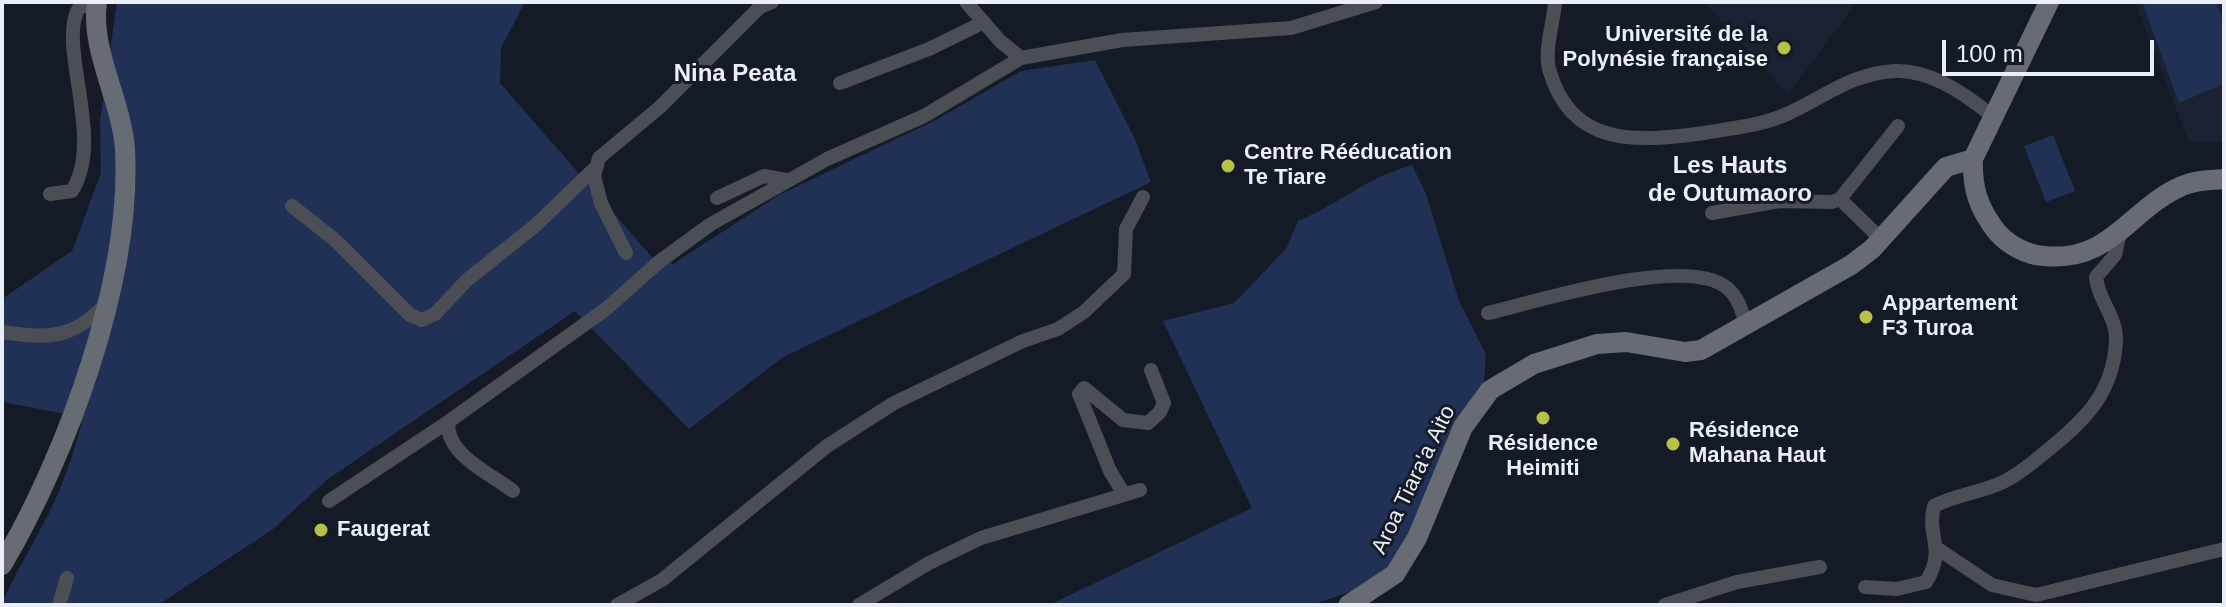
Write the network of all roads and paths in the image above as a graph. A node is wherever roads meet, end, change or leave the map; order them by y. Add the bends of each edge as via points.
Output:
1 (772, 2) edge
2 (966, 2) edge
3 (1376, 2) edge
4 (1555, 2) edge
5 (2049, 2) edge
6 (96, 4) edge
7 (984, 22) junction
8 (1021, 58) junction
9 (840, 83) dead end
10 (1992, 116) junction
11 (1898, 126) dead end
12 (1973, 159) junction
13 (594, 169) junction
14 (2224, 179) edge
15 (786, 180) junction
16 (50, 194) dead end
17 (1143, 197) dead end
18 (717, 198) dead end
19 (1840, 199) junction
20 (292, 206) dead end
21 (1712, 213) dead end
22 (2120, 232) junction
23 (1881, 239) junction
24 (626, 253) dead end
25 (107, 303) junction
26 (1488, 313) dead end
27 (1746, 325) junction
28 (2, 332) edge
29 (1151, 370) dead end
30 (448, 422) junction
31 (1140, 490) dead end
32 (513, 491) dead end
33 (1124, 494) junction
34 (329, 501) dead end
35 (1938, 549) junction
36 (2221, 554) edge
37 (2, 565) edge
38 (1820, 567) dead end
39 (67, 578) dead end
40 (1865, 587) dead end
41 (59, 605) edge
42 (617, 605) edge
43 (859, 605) edge
44 (1348, 605) edge
45 (1665, 605) edge

1 - 13 street via 725,38 660,107 599,158
2 - 7 street
3 - 8 street via 1291,28 1122,40
4 - 10 street via 1548,66 1564,106 1615,138 1658,139 1758,125 1857,76 1897,71 1931,77
5 - 10 main road
6 - 16 street via 80,6 73,24 85,137 79,174 72,191
6 - 25 main road via 96,26 118,105 126,174
7 - 8 street
7 - 9 street
8 - 15 street via 924,116
10 - 12 main road
11 - 19 street
12 - 22 main road via 1972,182 1982,214 2004,241 2035,255 2065,258 2098,248
12 - 23 main road, Aroa Tiara'a Aito via 1946,167
13 - 20 street via 435,314 422,320 410,315 335,240
13 - 24 street via 601,203
14 - 22 main road via 2183,186 2163,196
15 - 18 street via 764,176
15 - 30 street via 685,241 606,309
17 - 42 street via 1126,229 1124,274 1084,312 1053,332 1028,338 881,411 827,446 662,580
19 - 21 street via 1779,201
19 - 23 street
22 - 35 street via 2115,255 2096,277 2116,338 2109,381 2099,400 2084,420 2006,481 1934,506
23 - 27 main road, Aroa Tiara'a Aito via 1851,265
25 - 28 street via 86,326 63,333 33,337
25 - 37 main road via 86,379 33,507
26 - 27 street via 1614,283 1692,277 1725,286 1739,303
27 - 44 main road, Aroa Tiara'a Aito via 1701,350 1597,344 1534,364 1490,390 1463,427 1417,538 1395,574
29 - 33 street via 1164,403 1148,423 1123,420 1084,388 1079,394
30 - 32 street via 454,446
30 - 34 street
31 - 33 street
33 - 43 street via 981,538
35 - 36 street via 1992,585 2036,595
35 - 40 street via 1926,582 1897,589
38 - 45 street via 1737,582
39 - 41 street

